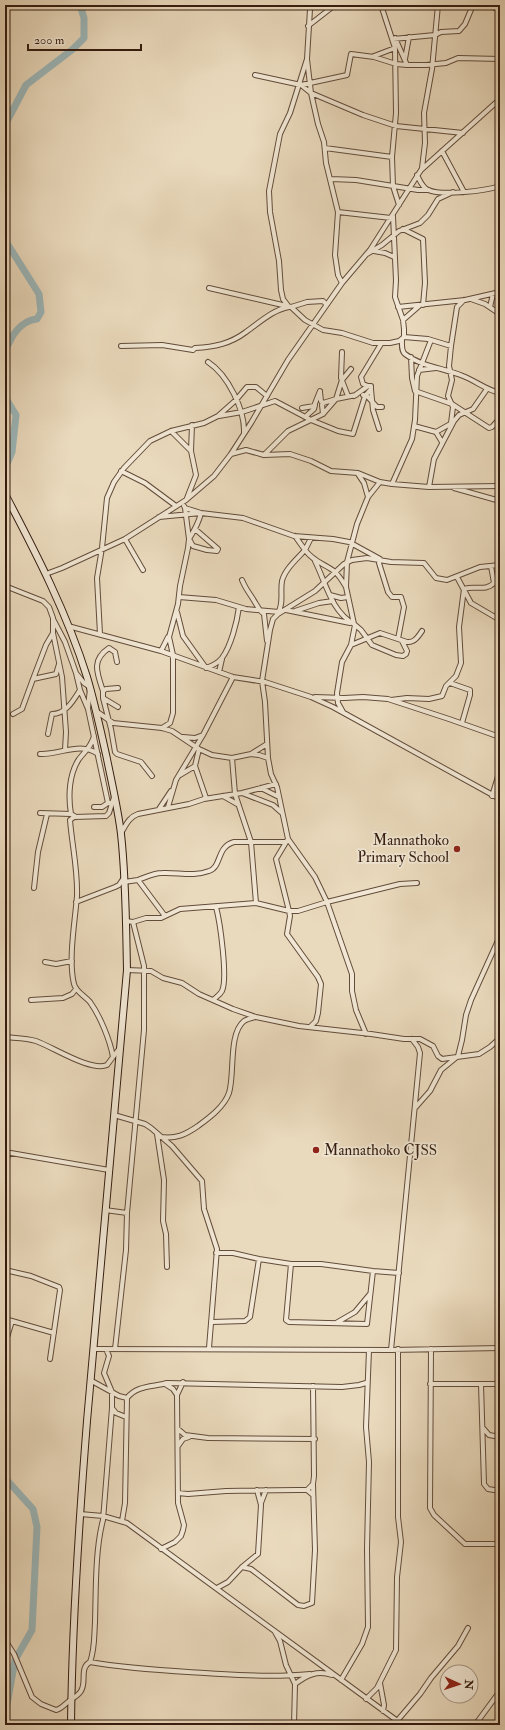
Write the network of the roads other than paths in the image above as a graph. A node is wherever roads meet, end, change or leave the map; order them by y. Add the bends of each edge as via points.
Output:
1 (335, 5) edge
2 (381, 5) edge
3 (438, 5) edge
4 (473, 5) edge
5 (488, 5) edge
6 (310, 6) edge
7 (500, 10) edge
8 (308, 26) junction
9 (435, 35) junction
10 (409, 37) junction
11 (394, 38) junction
12 (395, 48) junction
13 (374, 57) junction
14 (306, 59) junction
15 (500, 59) edge
16 (405, 60) junction
17 (396, 64) junction
18 (407, 65) junction
19 (432, 65) junction
20 (426, 66) junction
21 (431, 74) junction
22 (255, 75) dead end
23 (310, 82) junction
24 (300, 84) junction
25 (311, 93) junction
26 (500, 99) edge
27 (396, 126) junction
28 (424, 129) junction
29 (463, 133) junction
30 (325, 148) junction
31 (442, 151) junction
32 (392, 157) junction
33 (422, 169) junction
34 (417, 175) junction
35 (331, 179) junction
36 (393, 186) junction
37 (500, 186) edge
38 (408, 188) junction
39 (429, 190) junction
40 (453, 192) junction
41 (464, 192) junction
42 (399, 205) junction
43 (338, 212) junction
44 (392, 217) junction
45 (403, 229) junction
46 (393, 236) junction
47 (394, 250) junction
48 (373, 251) junction
49 (385, 253) junction
50 (366, 255) junction
51 (394, 258) junction
52 (342, 282) junction
53 (208, 288) dead end
54 (500, 292) edge
55 (493, 294) junction
56 (470, 298) junction
57 (465, 300) junction
58 (326, 304) junction
59 (422, 305) junction
60 (290, 307) junction
61 (398, 307) junction
62 (490, 307) junction
63 (500, 314) edge
64 (403, 320) junction
65 (313, 325) junction
66 (403, 338) junction
67 (431, 340) junction
68 (381, 344) junction
69 (121, 346) dead end
70 (451, 346) junction
71 (342, 352) dead end
72 (411, 357) junction
73 (208, 362) dead end
74 (422, 362) junction
75 (436, 368) junction
76 (351, 369) dead end
77 (419, 370) junction
78 (451, 373) junction
79 (342, 380) junction
80 (369, 387) junction
81 (487, 389) junction
82 (415, 391) junction
83 (500, 393) edge
84 (267, 396) junction
85 (348, 396) junction
86 (354, 396) junction
87 (365, 396) junction
88 (236, 400) junction
89 (336, 400) junction
90 (372, 402) junction
91 (323, 403) junction
92 (315, 404) junction
93 (452, 404) junction
94 (262, 406) junction
95 (382, 407) dead end
96 (302, 408) dead end
97 (242, 412) junction
98 (466, 412) junction
99 (323, 414) junction
100 (218, 416) junction
101 (305, 417) junction
102 (500, 418) edge
103 (311, 420) junction
104 (452, 422) junction
105 (192, 425) junction
106 (414, 426) junction
107 (378, 429) dead end
108 (170, 431) junction
109 (436, 432) junction
110 (244, 433) junction
111 (442, 442) junction
112 (191, 451) junction
113 (231, 454) junction
114 (264, 455) junction
115 (122, 471) junction
116 (358, 473) junction
117 (380, 482) junction
118 (392, 484) junction
119 (500, 486) edge
120 (429, 487) junction
121 (450, 487) junction
122 (5, 494) edge
123 (368, 497) junction
124 (185, 501) junction
125 (500, 501) edge
126 (176, 506) junction
127 (185, 508) junction
128 (201, 513) junction
129 (185, 515) junction
130 (159, 517) junction
131 (195, 528) junction
132 (294, 536) junction
133 (311, 538) junction
134 (125, 539) junction
135 (189, 539) junction
136 (352, 544) junction
137 (102, 548) junction
138 (305, 550) junction
139 (380, 559) junction
140 (315, 561) junction
141 (347, 562) junction
142 (500, 565) edge
143 (491, 566) junction
144 (143, 570) dead end
145 (334, 572) junction
146 (46, 574) junction
147 (457, 577) junction
148 (242, 580) dead end
149 (323, 583) junction
150 (5, 586) edge
151 (346, 587) junction
152 (464, 589) junction
153 (330, 595) junction
154 (348, 596) junction
155 (179, 597) junction
156 (333, 600) junction
157 (239, 607) junction
158 (177, 610) junction
159 (285, 610) junction
160 (259, 611) junction
161 (291, 611) junction
162 (278, 613) junction
163 (53, 618) junction
164 (500, 620) edge
165 (354, 625) junction
166 (68, 626) junction
167 (422, 631) dead end
168 (53, 633) junction
169 (100, 634) junction
170 (169, 637) junction
171 (367, 638) junction
172 (400, 640) junction
173 (268, 644) junction
174 (351, 645) junction
175 (161, 651) junction
176 (173, 655) junction
177 (222, 658) junction
178 (117, 662) dead end
179 (59, 663) junction
180 (206, 668) junction
181 (219, 672) junction
182 (76, 673) junction
183 (233, 677) junction
184 (33, 679) junction
185 (262, 682) junction
186 (450, 683) junction
187 (90, 687) junction
188 (118, 688) dead end
189 (80, 690) junction
190 (103, 691) junction
191 (311, 697) junction
192 (103, 698) junction
193 (337, 698) junction
194 (391, 700) junction
195 (118, 707) dead end
196 (88, 709) junction
197 (64, 710) junction
198 (96, 710) junction
199 (343, 712) junction
200 (12, 714) dead end
201 (109, 721) junction
202 (462, 723) junction
203 (162, 728) junction
204 (94, 733) junction
205 (48, 734) dead end
206 (203, 735) junction
207 (179, 736) junction
208 (499, 736) edge
209 (267, 744) junction
210 (197, 748) junction
211 (87, 749) junction
212 (65, 750) junction
213 (40, 754) dead end
214 (98, 754) junction
215 (251, 754) junction
216 (232, 758) junction
217 (268, 758) junction
218 (195, 766) junction
219 (500, 770) edge
220 (152, 776) dead end
221 (179, 776) junction
222 (276, 784) junction
223 (261, 788) junction
224 (173, 789) junction
225 (242, 793) junction
226 (235, 794) junction
227 (115, 795) junction
228 (223, 795) junction
229 (492, 796) junction
230 (279, 797) junction
231 (206, 798) junction
232 (500, 799) edge
233 (110, 803) junction
234 (237, 804) junction
235 (94, 807) dead end
236 (168, 807) junction
237 (159, 809) junction
238 (40, 813) dead end
239 (282, 813) junction
240 (47, 814) junction
241 (71, 814) junction
242 (76, 817) junction
243 (121, 833) junction
244 (286, 840) junction
245 (251, 842) junction
246 (124, 880) junction
247 (138, 880) junction
248 (416, 883) dead end
249 (34, 888) dead end
250 (76, 902) junction
251 (327, 902) junction
252 (256, 903) junction
253 (216, 907) junction
254 (289, 910) junction
255 (165, 916) junction
256 (129, 922) junction
257 (500, 936) edge
258 (72, 961) junction
259 (45, 962) dead end
260 (127, 970) junction
261 (144, 971) junction
262 (76, 989) junction
263 (31, 1000) dead end
264 (213, 1000) junction
265 (256, 1017) junction
266 (310, 1027) junction
267 (366, 1034) junction
268 (5, 1037) edge
269 (500, 1038) edge
270 (412, 1039) junction
271 (119, 1050) junction
272 (458, 1056) junction
273 (113, 1057) junction
274 (414, 1108) junction
275 (114, 1115) junction
276 (136, 1122) junction
277 (159, 1136) junction
278 (6, 1152) edge
279 (109, 1170) junction
280 (5, 1176) edge
281 (105, 1210) junction
282 (127, 1213) junction
283 (216, 1253) junction
284 (259, 1259) junction
285 (291, 1264) junction
286 (167, 1267) dead end
287 (5, 1270) edge
288 (373, 1271) junction
289 (399, 1272) junction
290 (371, 1292) junction
291 (5, 1319) edge
292 (12, 1322) junction
293 (212, 1322) junction
294 (334, 1324) junction
295 (54, 1333) junction
296 (5, 1344) edge
297 (209, 1348) junction
298 (500, 1348) edge
299 (93, 1349) junction
300 (106, 1349) junction
301 (116, 1349) junction
302 (398, 1349) junction
303 (431, 1349) junction
304 (369, 1350) junction
305 (391, 1350) junction
306 (50, 1359) dead end
307 (90, 1380) junction
308 (183, 1382) junction
309 (366, 1383) junction
310 (164, 1384) junction
311 (430, 1384) junction
312 (481, 1384) junction
313 (500, 1384) edge
314 (313, 1386) junction
315 (112, 1392) junction
316 (177, 1395) junction
317 (127, 1398) junction
318 (112, 1408) junction
319 (126, 1417) junction
320 (483, 1427) junction
321 (178, 1429) junction
322 (190, 1436) junction
323 (500, 1437) edge
324 (314, 1439) junction
325 (177, 1447) junction
326 (313, 1484) junction
327 (257, 1490) junction
328 (266, 1490) junction
329 (307, 1490) junction
330 (500, 1491) edge
331 (178, 1493) junction
332 (313, 1495) junction
333 (260, 1503) junction
334 (80, 1514) junction
335 (103, 1516) junction
336 (122, 1522) junction
337 (500, 1544) edge
338 (161, 1549) junction
339 (242, 1567) junction
340 (217, 1588) junction
341 (468, 1628) dead end
342 (275, 1631) junction
343 (5, 1640) edge
344 (90, 1662) junction
345 (310, 1674) junction
346 (291, 1676) junction
347 (334, 1676) junction
348 (341, 1680) junction
349 (380, 1682) junction
350 (295, 1684) junction
351 (500, 1691) edge
352 (71, 1699) junction
353 (366, 1699) junction
354 (383, 1711) junction
355 (397, 1721) junction
356 (71, 1725) edge
357 (294, 1725) edge
358 (403, 1725) edge
359 (475, 1725) edge

1 - 8 street
2 - 11 street
3 - 9 street
4 - 9 street via 461,30
5 - 7 street
6 - 8 street
8 - 14 street
9 - 10 street
9 - 19 street
10 - 11 street
10 - 16 street
11 - 12 street
11 - 16 street
12 - 13 street
12 - 17 street
13 - 17 street
13 - 23 street via 351,54 347,75
14 - 23 street
14 - 24 street
15 - 19 street via 458,58
16 - 18 street
17 - 18 street
17 - 27 street
18 - 20 street
19 - 20 street
19 - 21 street
20 - 21 street
21 - 28 street via 424,113
22 - 24 street
23 - 24 street
23 - 25 street
24 - 25 street
24 - 60 street via 280,134 269,191 281,290
25 - 27 street
25 - 30 street
26 - 29 street
27 - 28 street
27 - 32 street
28 - 29 street
28 - 33 street
29 - 31 street
30 - 32 street
30 - 35 street
31 - 33 street
31 - 41 street
32 - 36 street
33 - 34 street
34 - 38 street
34 - 39 street via 422,185
35 - 36 street
35 - 43 street
36 - 38 street
36 - 42 street
37 - 41 street
38 - 39 street
38 - 42 street
39 - 40 street
40 - 41 street
40 - 45 street via 438,199 420,223
42 - 44 street
43 - 44 street
43 - 52 street via 336,259 338,276
44 - 46 street
44 - 50 street
45 - 46 street
45 - 59 street via 422,239 425,283
46 - 47 street
46 - 48 street
47 - 49 street
47 - 51 street
48 - 49 street
48 - 50 street
49 - 51 street
50 - 52 street
51 - 61 street
52 - 58 street
53 - 60 street
54 - 55 street
55 - 56 street
55 - 62 street
56 - 57 street
56 - 62 street
57 - 59 street
57 - 70 street via 457,307
58 - 60 street via 323,301 307,302
58 - 65 street
59 - 61 street
59 - 64 street
60 - 65 street
60 - 69 street via 278,310 241,336 216,347 193,350 162,345
61 - 64 street
62 - 63 street
64 - 66 street
65 - 68 street via 323,330
65 - 84 street
66 - 67 street
66 - 68 street
66 - 72 street via 403,352
67 - 70 street
67 - 74 street
68 - 80 street via 361,377 363,384
70 - 78 street
71 - 79 street
72 - 74 street
72 - 82 street
73 - 88 street via 218,370 232,389
74 - 75 street
74 - 77 street
75 - 77 street
75 - 78 street
76 - 79 street
77 - 82 street
78 - 81 street via 463,376
78 - 93 street via 448,396
79 - 85 street
79 - 89 street
80 - 86 street
80 - 87 street
80 - 90 street
81 - 83 street
81 - 98 street via 472,409
82 - 93 street
82 - 106 street
84 - 88 street via 256,387 247,387
84 - 94 street
85 - 86 street
85 - 89 street
86 - 87 street
87 - 90 street
87 - 103 street via 353,434
88 - 97 street
88 - 100 street
89 - 91 street
89 - 99 street
90 - 95 street via 377,407
90 - 107 street
91 - 92 street via 320,391
91 - 99 street
92 - 96 street
92 - 101 street via 314,409
93 - 98 street
93 - 104 street
94 - 97 street
94 - 101 street via 272,401 278,402
94 - 110 street
97 - 100 street
97 - 110 street
98 - 102 street via 490,428
98 - 104 street
99 - 103 street
100 - 105 street via 204,423
101 - 103 street
103 - 114 street via 288,431
104 - 109 street
104 - 111 street
105 - 108 street
105 - 112 street
106 - 109 street
106 - 118 street via 410,445
108 - 112 street
108 - 115 street via 146,444
109 - 111 street
110 - 113 street
111 - 120 street via 432,464
112 - 124 street via 196,475
113 - 114 street via 246,450
113 - 124 street via 214,476
114 - 116 street via 290,454 331,471
115 - 126 street via 145,483
115 - 137 street via 107,498
116 - 117 street
116 - 123 street
117 - 118 street
117 - 123 street
118 - 120 street
119 - 121 street
120 - 121 street
121 - 125 street
122 - 146 street
123 - 136 street via 356,524
124 - 126 street
124 - 127 street
126 - 130 street
127 - 128 street
127 - 129 street
128 - 129 street
128 - 131 street
128 - 132 street via 243,518
129 - 130 street
129 - 135 street
130 - 134 street
131 - 135 street
131 - 135 street via 218,549 217,551 193,546
132 - 133 street
132 - 138 street
133 - 136 street via 333,539
133 - 138 street
134 - 137 street
134 - 144 street
135 - 155 street
136 - 139 street
136 - 141 street
137 - 146 street
137 - 169 street via 97,578
138 - 140 street
138 - 162 street via 283,578 282,602
139 - 141 street via 359,558
139 - 147 street via 424,563 436,578 447,580
139 - 172 street via 379,564 388,592 392,596 401,597 404,607
140 - 145 street
140 - 149 street via 322,574
141 - 145 street
141 - 151 street
142 - 143 street
143 - 147 street
143 - 152 street via 494,584 490,588
145 - 149 street
145 - 151 street
146 - 166 street
147 - 152 street
148 - 160 street
149 - 153 street
149 - 159 street
150 - 163 street via 43,601 49,607
151 - 154 street
152 - 164 street via 474,605
152 - 186 street via 459,627 462,663
153 - 154 street via 341,598
153 - 156 street
154 - 165 street
155 - 157 street via 216,600
155 - 158 street
156 - 161 street
156 - 165 street via 346,620
157 - 160 street
157 - 177 street via 234,630
158 - 170 street
158 - 180 street via 183,636
159 - 161 street
159 - 162 street
160 - 162 street
160 - 173 street via 264,614
161 - 165 street
162 - 173 street via 272,623
163 - 168 street
163 - 182 street
165 - 171 street
165 - 174 street
166 - 169 street
166 - 187 street
167 - 172 street via 411,642
168 - 179 street
168 - 184 street
169 - 175 street
170 - 175 street
170 - 176 street
171 - 172 street via 380,633
171 - 172 street via 375,647 400,656 407,651
171 - 174 street
173 - 185 street
174 - 193 street via 342,662
175 - 176 street
176 - 180 street
176 - 203 street via 173,713 170,723
177 - 180 street
177 - 181 street
178 - 190 street via 114,652 109,648 102,653 96,674
179 - 184 street via 56,674
179 - 197 street
180 - 181 street
181 - 183 street
182 - 187 street
182 - 189 street
183 - 185 street
183 - 206 street
184 - 200 street via 22,709
185 - 191 street
185 - 209 street
186 - 194 street via 440,697
186 - 202 street via 470,690
187 - 196 street
187 - 198 street
188 - 190 street
189 - 196 street
189 - 197 street via 73,702
190 - 192 street
191 - 193 street
191 - 199 street
192 - 195 street
192 - 201 street
193 - 194 street
193 - 199 street
194 - 202 street
196 - 204 street
197 - 205 street via 52,714
197 - 212 street
198 - 201 street
198 - 227 street
199 - 229 street
201 - 203 street
201 - 220 street via 115,752 141,762
202 - 208 street
203 - 207 street
204 - 211 street via 92,745
204 - 214 street
206 - 207 street via 195,738
206 - 210 street
207 - 210 street
209 - 215 street
209 - 217 street
210 - 216 street via 212,755
210 - 218 street
210 - 221 street
211 - 212 street
211 - 214 street
211 - 241 street via 78,761 72,776 69,802
212 - 213 street
214 - 233 street
215 - 216 street
215 - 217 street
216 - 226 street
217 - 222 street
218 - 221 street
218 - 231 street
219 - 229 street
221 - 224 street
222 - 223 street
222 - 230 street
223 - 225 street
223 - 230 street
224 - 236 street
224 - 237 street
225 - 226 street
225 - 239 street via 272,805
226 - 228 street
226 - 234 street
227 - 233 street
227 - 243 street
228 - 231 street
228 - 234 street
229 - 232 street
230 - 239 street
231 - 236 street
233 - 235 street
233 - 242 street via 106,816
234 - 245 street
236 - 237 street
237 - 243 street via 132,816
238 - 240 street
239 - 244 street
240 - 241 street
240 - 249 street via 38,852
241 - 242 street
242 - 250 street via 70,820
243 - 246 street
244 - 245 street
244 - 251 street via 314,876
244 - 254 street via 276,859
245 - 247 street via 229,844 210,871 188,875 161,873
245 - 252 street
246 - 247 street
246 - 250 street via 115,888
246 - 256 street
247 - 255 street
248 - 251 street via 400,884
250 - 258 street
251 - 254 street via 298,911
251 - 267 street via 352,974 356,1010
252 - 253 street
252 - 254 street
253 - 255 street via 180,909
253 - 264 street via 223,949 223,983 221,992
254 - 266 street via 288,937 321,984 317,1019
255 - 256 street
256 - 260 street
256 - 261 street
257 - 272 street via 471,1000
258 - 259 street via 56,964
258 - 262 street via 73,983
260 - 261 street
260 - 271 street
261 - 264 street via 151,971 163,978 182,983
261 - 276 street via 144,1030
262 - 263 street via 72,994 62,998
262 - 273 street via 94,1010 111,1045
264 - 265 street
265 - 266 street
265 - 277 street via 244,1021 239,1027 235,1038 230,1091 220,1106 207,1120 186,1135 175,1138
266 - 267 street
267 - 270 street
268 - 273 street via 37,1042 94,1065 106,1066
269 - 272 street via 479,1054
270 - 272 street via 420,1039 430,1044 440,1058
270 - 274 street via 420,1053
271 - 273 street
271 - 275 street
272 - 274 street via 441,1070 430,1091
274 - 289 street
275 - 276 street
275 - 279 street
276 - 277 street via 151,1128
276 - 282 street
277 - 283 street via 172,1146 200,1178 204,1209 216,1244
277 - 286 street via 164,1180 163,1221
278 - 279 street
278 - 280 street
279 - 281 street
281 - 282 street
281 - 299 street
282 - 301 street
283 - 284 street via 233,1253
283 - 293 street
284 - 285 street
284 - 293 street via 250,1317 245,1321
285 - 288 street via 321,1264
285 - 294 street via 286,1320
287 - 295 street via 31,1276 59,1287
288 - 289 street
288 - 290 street
289 - 305 street
290 - 294 street via 355,1312
290 - 294 street via 367,1324
291 - 292 street
292 - 295 street
292 - 296 street
293 - 297 street
295 - 306 street
297 - 301 street
297 - 304 street
298 - 303 street
299 - 300 street
299 - 307 street
300 - 301 street
300 - 315 street via 109,1356 105,1376
302 - 303 street
302 - 305 street
302 - 349 street via 398,1517 401,1542 397,1577 397,1637 395,1653
303 - 311 street
304 - 305 street
304 - 309 street
307 - 315 street
307 - 334 street
308 - 310 street
308 - 314 street
308 - 316 street
309 - 314 street via 350,1386
309 - 348 street via 369,1462 368,1627 362,1644
310 - 316 street
310 - 317 street via 141,1387
311 - 312 street
311 - 337 street via 430,1508 434,1515 465,1544
312 - 313 street
312 - 320 street
314 - 324 street
315 - 317 street
315 - 318 street
316 - 321 street
317 - 319 street
318 - 319 street via 116,1413
318 - 335 street
319 - 336 street via 125,1503
320 - 323 street via 489,1435
320 - 330 street via 484,1484 488,1488
321 - 322 street
321 - 325 street
322 - 324 street
322 - 325 street via 183,1439
324 - 326 street
325 - 331 street
326 - 329 street
326 - 332 street
327 - 328 street
327 - 331 street
327 - 333 street
328 - 329 street
328 - 333 street
329 - 332 street
331 - 338 street via 183,1530 175,1542
332 - 339 street via 315,1550 312,1603 298,1605 251,1569
333 - 339 street via 259,1551 256,1557
334 - 335 street
334 - 352 street
335 - 336 street
335 - 344 street via 99,1533 94,1646
336 - 338 street
338 - 340 street
339 - 340 street via 228,1582
340 - 342 street
341 - 355 street via 458,1646
342 - 346 street
342 - 347 street
343 - 352 street via 14,1654 33,1699 56,1710
344 - 346 street via 187,1672
344 - 352 street via 84,1669 81,1692
345 - 346 street
345 - 347 street
345 - 350 street
346 - 350 street
347 - 348 street
348 - 353 street
349 - 353 street
349 - 354 street
350 - 357 street
351 - 359 street
352 - 356 street
353 - 354 street
354 - 355 street
355 - 358 street

